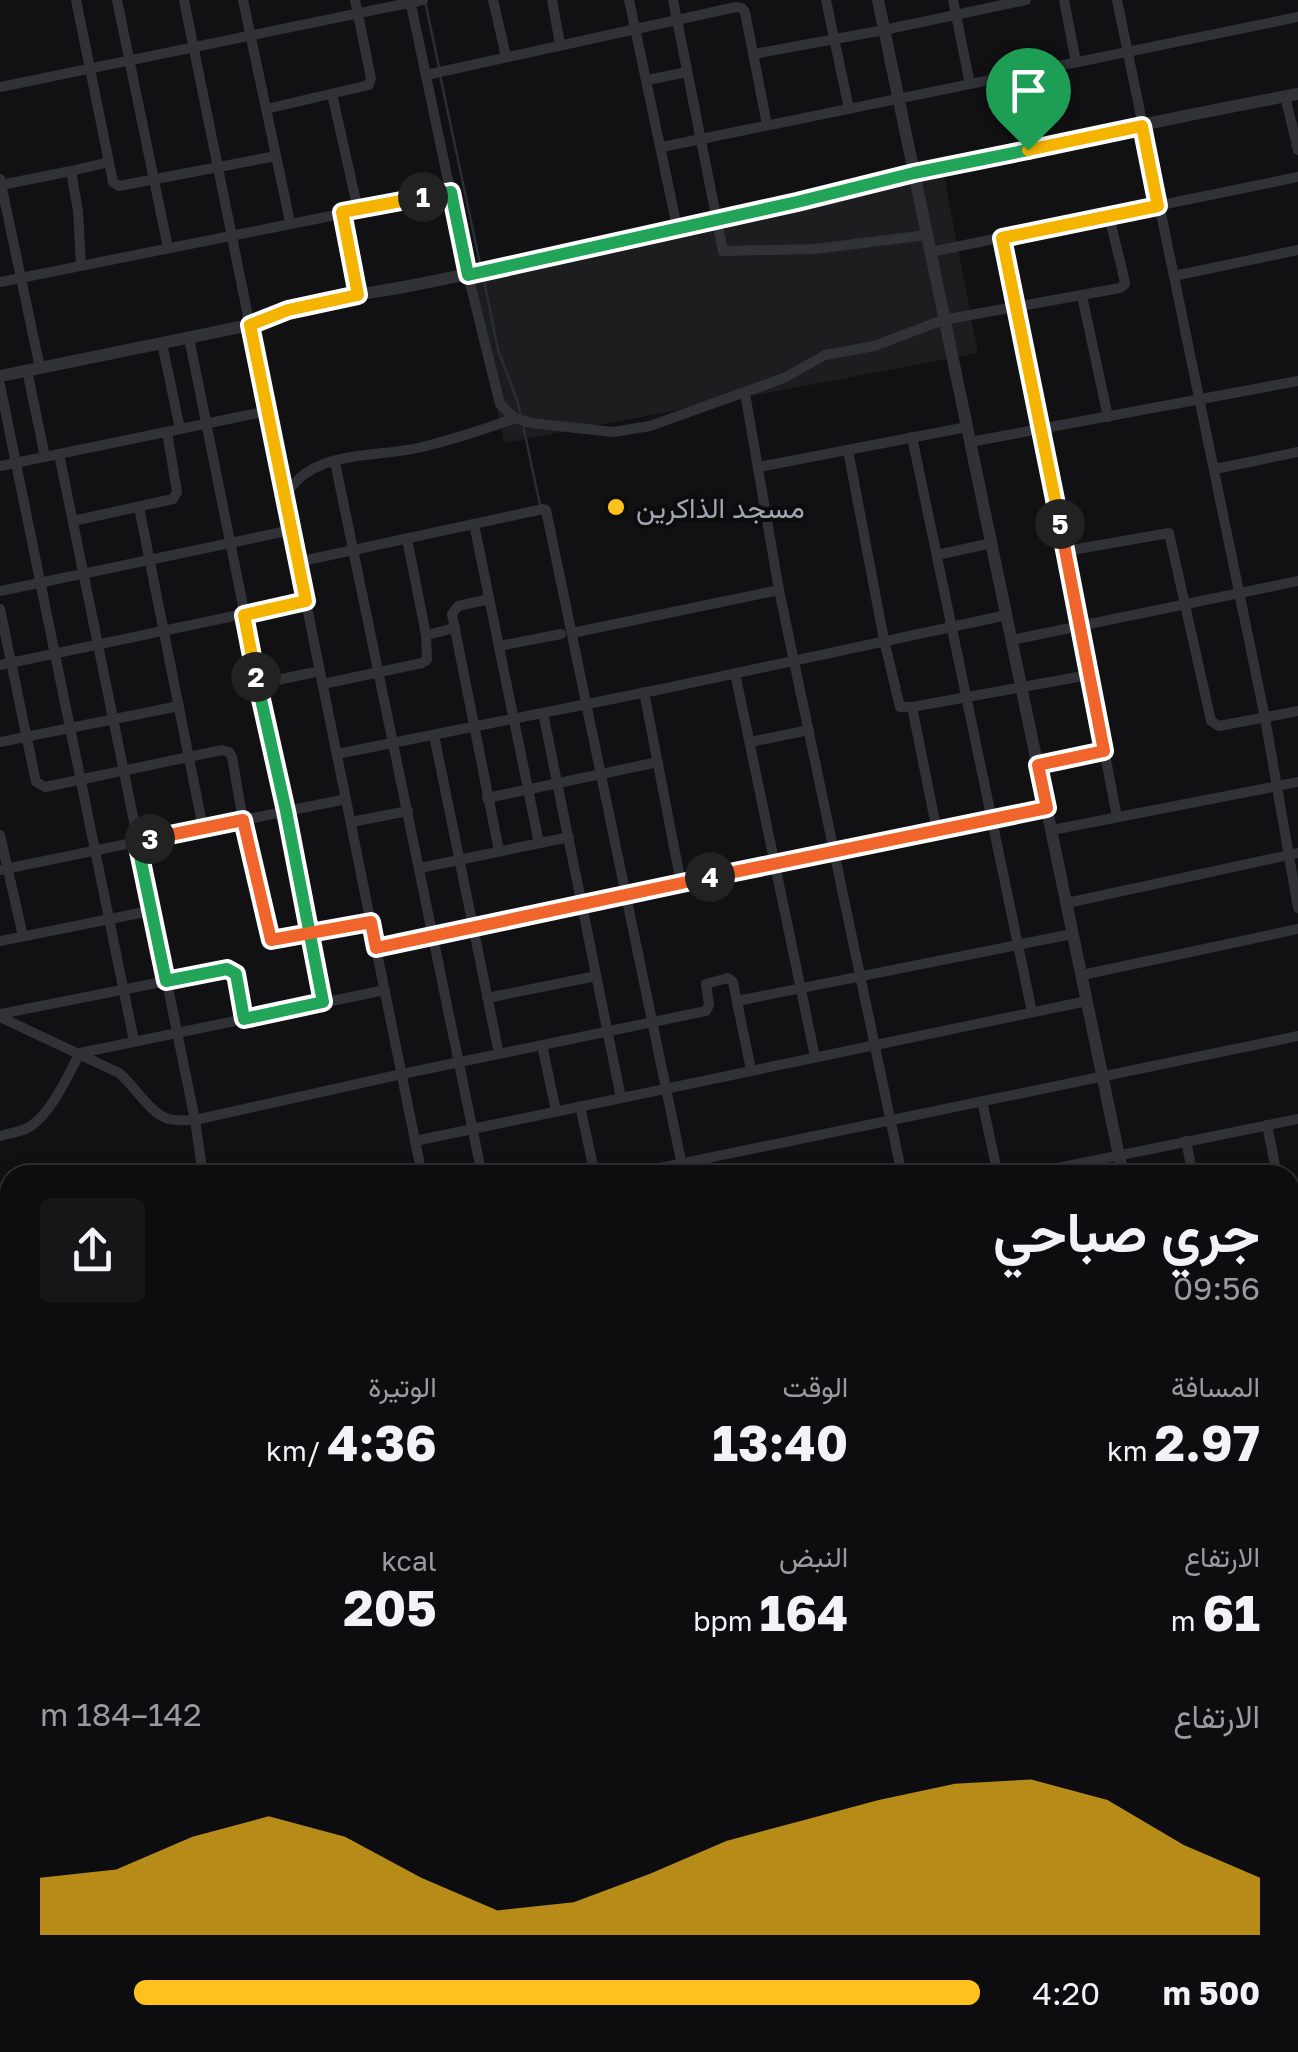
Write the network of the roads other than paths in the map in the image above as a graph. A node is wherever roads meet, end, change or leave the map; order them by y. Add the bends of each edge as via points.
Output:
1 (76, 0) edge
2 (118, 0) edge
3 (184, 0) edge
4 (244, 0) edge
5 (355, 0) edge
6 (424, 0) edge
7 (493, 0) edge
8 (552, 0) edge
9 (629, 0) edge
10 (672, 0) edge
11 (826, 0) edge
12 (878, 0) edge
13 (953, 0) edge
14 (1024, 0) edge
15 (1064, 0) edge
16 (1117, 0) edge
17 (410, 1) edge
18 (358, 14) junction
19 (956, 15) junction
20 (1298, 17) edge
21 (677, 19) junction
22 (635, 27) junction
23 (884, 30) junction
24 (250, 34) junction
25 (834, 40) junction
26 (560, 44) junction
27 (194, 47) junction
28 (1127, 52) junction
29 (754, 54) junction
30 (506, 56) junction
31 (130, 60) junction
32 (1076, 62) junction
33 (91, 68) junction
34 (687, 72) junction
35 (426, 75) junction
36 (647, 80) junction
37 (970, 84) junction
38 (0, 87) edge
39 (332, 94) junction
40 (1292, 95) edge
41 (899, 98) junction
42 (266, 108) junction
43 (849, 109) junction
44 (767, 125) junction
45 (1142, 126) junction
46 (700, 139) junction
47 (662, 147) junction
48 (1298, 150) edge
49 (276, 156) junction
50 (109, 162) junction
51 (218, 167) junction
52 (70, 171) junction
53 (914, 173) junction
54 (1298, 177) edge
55 (154, 179) junction
56 (1, 182) edge
57 (451, 192) junction
58 (1158, 206) junction
59 (358, 210) junction
60 (342, 212) junction
61 (1109, 216) junction
62 (716, 220) junction
63 (290, 222) junction
64 (685, 228) junction
65 (232, 235) junction
66 (928, 235) junction
67 (1002, 238) junction
68 (168, 248) junction
69 (1298, 250) edge
70 (931, 252) junction
71 (81, 266) junction
72 (468, 275) junction
73 (1174, 276) junction
74 (19, 278) junction
75 (0, 282) edge
76 (358, 295) junction
77 (1082, 296) junction
78 (1015, 308) junction
79 (944, 320) junction
80 (250, 325) junction
81 (188, 338) junction
82 (162, 343) junction
83 (33, 369) junction
84 (0, 376) edge
85 (1298, 381) edge
86 (0, 385) edge
87 (745, 393) junction
88 (1200, 400) junction
89 (268, 411) junction
90 (1108, 417) junction
91 (514, 418) junction
92 (206, 424) junction
93 (967, 427) junction
94 (180, 429) junction
95 (1040, 429) junction
96 (167, 432) junction
97 (912, 437) junction
98 (970, 442) junction
99 (848, 450) junction
100 (1298, 452) edge
101 (59, 454) junction
102 (45, 456) junction
103 (16, 462) junction
104 (335, 462) junction
105 (0, 466) edge
106 (759, 467) junction
107 (1215, 469) junction
108 (284, 495) junction
109 (139, 507) junction
110 (73, 521) junction
111 (474, 524) junction
112 (292, 530) junction
113 (406, 539) junction
114 (230, 542) junction
115 (992, 543) junction
116 (352, 550) junction
117 (1066, 551) junction
118 (937, 556) junction
119 (150, 560) junction
120 (298, 562) junction
121 (84, 573) junction
122 (40, 582) junction
123 (1298, 582) edge
124 (779, 590) junction
125 (0, 591) edge
126 (1240, 594) junction
127 (489, 599) junction
128 (306, 601) junction
129 (1186, 606) junction
130 (0, 609) edge
131 (244, 615) junction
132 (1007, 615) junction
133 (951, 626) junction
134 (1080, 627) junction
135 (455, 628) junction
136 (164, 630) junction
137 (566, 633) junction
138 (426, 635) junction
139 (884, 640) junction
140 (1012, 640) junction
141 (96, 644) junction
142 (499, 646) junction
143 (55, 653) junction
144 (794, 660) junction
145 (6, 664) edge
146 (378, 672) junction
147 (735, 673) junction
148 (1089, 675) junction
149 (321, 677) junction
150 (258, 684) junction
151 (1022, 688) junction
152 (644, 692) junction
153 (967, 698) junction
154 (586, 704) junction
155 (179, 706) junction
156 (912, 707) junction
157 (1298, 711) edge
158 (543, 712) junction
159 (514, 718) junction
160 (1265, 718) junction
161 (112, 719) junction
162 (474, 726) junction
163 (70, 728) junction
164 (809, 730) junction
165 (434, 735) junction
166 (28, 737) junction
167 (0, 742) edge
168 (750, 742) junction
169 (394, 743) junction
170 (1104, 751) junction
171 (337, 754) junction
172 (189, 756) junction
173 (658, 762) junction
174 (1038, 765) junction
175 (122, 770) junction
176 (600, 774) junction
177 (80, 779) junction
178 (1298, 782) edge
179 (558, 783) junction
180 (1278, 786) junction
181 (528, 788) junction
182 (488, 798) junction
183 (346, 800) junction
184 (1047, 808) junction
185 (408, 810) junction
186 (286, 811) junction
187 (1116, 817) junction
188 (243, 820) junction
189 (990, 820) junction
190 (351, 822) junction
191 (204, 828) junction
192 (937, 830) junction
193 (1052, 830) junction
194 (0, 835) edge
195 (568, 837) junction
196 (137, 842) junction
197 (539, 843) junction
198 (95, 850) junction
199 (498, 851) junction
200 (834, 852) junction
201 (1294, 854) edge
202 (459, 860) junction
203 (776, 864) junction
204 (420, 868) junction
205 (4, 869) edge
206 (681, 883) junction
207 (626, 896) junction
208 (1066, 902) junction
209 (582, 905) junction
210 (1298, 908) edge
211 (150, 911) junction
212 (109, 919) junction
213 (371, 922) junction
214 (473, 927) junction
215 (1298, 928) edge
216 (309, 934) junction
217 (1072, 934) junction
218 (22, 936) junction
219 (433, 936) junction
220 (0, 941) edge
221 (1017, 944) junction
222 (376, 948) junction
223 (859, 975) junction
224 (1082, 975) junction
225 (596, 976) junction
226 (166, 981) junction
227 (801, 988) junction
228 (124, 990) junction
229 (384, 990) junction
230 (487, 998) junction
231 (737, 1001) junction
232 (1087, 1001) junction
233 (323, 1002) junction
234 (1032, 1012) junction
235 (0, 1016) edge
236 (244, 1019) junction
237 (652, 1022) junction
238 (607, 1030) junction
239 (177, 1032) junction
240 (1298, 1036) edge
241 (134, 1041) junction
242 (542, 1045) junction
243 (875, 1045) junction
244 (80, 1053) junction
245 (499, 1054) junction
246 (815, 1057) junction
247 (459, 1062) junction
248 (751, 1070) junction
249 (402, 1074) junction
250 (1102, 1076) junction
251 (666, 1088) junction
252 (621, 1098) junction
253 (982, 1101) junction
254 (580, 1106) junction
255 (556, 1112) junction
256 (1298, 1119) edge
257 (194, 1120) junction
258 (890, 1120) junction
259 (1267, 1125) junction
260 (473, 1128) junction
261 (0, 1136) edge
262 (415, 1141) junction
263 (1186, 1142) junction
264 (1119, 1156) junction
265 (201, 1165) edge
266 (420, 1165) edge
267 (480, 1165) edge
268 (593, 1165) edge
269 (682, 1165) edge
270 (700, 1165) edge
271 (900, 1165) edge
272 (996, 1165) edge
273 (1088, 1165) edge
274 (1121, 1165) edge
275 (1191, 1165) edge
276 (1274, 1165) edge

1 - 33 street
2 - 31 street
3 - 27 street
4 - 24 street
5 - 18 street
6 - 17 street
7 - 30 street
8 - 26 street
9 - 22 street
10 - 21 street
11 - 25 street
12 - 23 street
13 - 19 street
14 - 19 street
15 - 32 street
16 - 28 street
17 - 18 street
17 - 35 street
18 - 24 street
18 - 39 street via 371,82
19 - 23 street
19 - 37 street
20 - 28 street
21 - 22 street
21 - 29 street via 742,8
21 - 34 street
22 - 26 street
22 - 36 street
23 - 25 street
23 - 41 street
24 - 27 street
24 - 42 street
25 - 29 street
25 - 43 street
26 - 30 street
27 - 31 street
27 - 51 street
28 - 32 street
28 - 45 street
29 - 44 street
30 - 35 street
31 - 33 street
31 - 55 street
32 - 37 street
33 - 38 street
33 - 50 street
34 - 36 street
34 - 46 street
35 - 57 street
36 - 47 street
37 - 41 street
39 - 42 street
39 - 59 street
40 - 45 street
40 - 48 street
41 - 43 street
41 - 53 street
42 - 49 street
43 - 44 street
44 - 46 street
45 - 53 street
45 - 58 street
46 - 47 street
46 - 62 street
47 - 64 street via 676,222
49 - 51 street
49 - 63 street
50 - 52 street
50 - 55 street via 119,186
51 - 55 street
51 - 65 street
52 - 56 street
52 - 71 street
53 - 62 street
53 - 66 street
54 - 58 street
55 - 68 street
56 - 74 street
57 - 59 street
57 - 72 street
58 - 61 street
58 - 73 street
59 - 60 street
60 - 63 street
60 - 76 street
61 - 67 street
61 - 77 street via 1124,284
62 - 64 street
62 - 66 street via 728,253
63 - 65 street
64 - 72 street
65 - 68 street
65 - 80 street
66 - 70 street
67 - 70 street
67 - 78 street
68 - 71 street
69 - 73 street
70 - 79 street
71 - 74 street
72 - 76 street
72 - 91 street via 500,404
73 - 88 street
74 - 75 street
74 - 83 street
76 - 80 street
77 - 78 street
77 - 90 street
78 - 79 street
78 - 95 street
79 - 87 street via 874,346 826,355
79 - 93 street
80 - 81 street
80 - 89 street
81 - 82 street
81 - 92 street
82 - 83 street
82 - 94 street
83 - 84 street
83 - 102 street
85 - 88 street
86 - 103 street
87 - 91 street via 614,432
87 - 106 street
88 - 90 street
88 - 107 street
89 - 92 street
89 - 108 street
90 - 95 street
91 - 104 street via 416,448
92 - 94 street
92 - 114 street
93 - 97 street
93 - 98 street
94 - 96 street
95 - 98 street
95 - 117 street
96 - 101 street
96 - 109 street via 176,496
97 - 99 street
97 - 118 street
98 - 115 street
99 - 106 street
99 - 139 street
100 - 107 street
101 - 102 street
101 - 110 street
102 - 103 street
103 - 105 street
103 - 122 street
104 - 108 street via 304,474
104 - 116 street
106 - 124 street
107 - 126 street
108 - 112 street
109 - 110 street
109 - 119 street
110 - 121 street
111 - 113 street
111 - 127 street
111 - 137 street via 546,510
112 - 114 street
112 - 120 street
113 - 116 street
113 - 138 street
114 - 119 street
114 - 131 street
115 - 118 street
115 - 132 street
116 - 120 street
116 - 146 street
117 - 129 street via 1170,532
117 - 134 street
118 - 133 street
119 - 121 street
119 - 136 street
120 - 128 street
121 - 122 street
121 - 141 street
122 - 125 street
122 - 143 street
123 - 126 street
124 - 137 street
124 - 144 street
126 - 129 street
126 - 160 street
127 - 135 street via 458,606
127 - 142 street
128 - 131 street
128 - 149 street
129 - 134 street
129 - 160 street via 1211,721 1220,726
130 - 145 street
131 - 136 street
131 - 150 street
132 - 133 street
132 - 140 street
133 - 139 street
133 - 153 street
134 - 140 street
134 - 148 street
135 - 138 street
135 - 162 street
136 - 141 street
136 - 155 street
137 - 142 street
137 - 154 street
138 - 146 street via 427,660
139 - 144 street
139 - 156 street via 897,704
140 - 151 street
141 - 143 street
141 - 161 street
142 - 159 street
143 - 145 street
143 - 163 street
144 - 147 street
144 - 164 street
145 - 166 street
146 - 149 street
146 - 169 street
147 - 152 street
147 - 168 street
148 - 151 street
148 - 170 street
149 - 150 street
149 - 171 street
150 - 186 street
151 - 153 street
151 - 174 street
152 - 154 street
152 - 173 street
153 - 156 street
153 - 189 street
154 - 158 street
154 - 176 street
155 - 161 street
155 - 172 street
156 - 192 street
157 - 160 street
158 - 159 street
158 - 179 street
159 - 162 street
159 - 181 street
160 - 180 street
161 - 163 street
161 - 175 street
162 - 165 street
162 - 182 street
163 - 166 street
163 - 177 street
164 - 168 street
164 - 200 street
165 - 169 street
165 - 202 street
166 - 167 street
166 - 177 street via 38,785
168 - 203 street
169 - 171 street
169 - 185 street
170 - 174 street
170 - 187 street
171 - 183 street
172 - 175 street
172 - 188 street via 229,752
172 - 191 street
173 - 176 street
173 - 206 street
174 - 184 street
175 - 177 street
175 - 196 street
176 - 179 street
176 - 207 street
177 - 198 street
178 - 180 street
179 - 181 street
179 - 195 street
180 - 187 street
180 - 201 street
181 - 182 street
181 - 197 street
182 - 199 street
183 - 186 street
183 - 190 street
184 - 189 street
184 - 193 street
185 - 190 street
185 - 204 street
186 - 188 street
186 - 216 street
187 - 193 street
188 - 191 street
188 - 216 street via 269,937
189 - 192 street
189 - 221 street
190 - 213 street
191 - 196 street
192 - 200 street
193 - 208 street
194 - 205 street
195 - 197 street
195 - 209 street
196 - 198 street
196 - 211 street
197 - 199 street
198 - 205 street
198 - 212 street
199 - 202 street
200 - 203 street
200 - 223 street
201 - 208 street
201 - 210 street
202 - 204 street
202 - 214 street
203 - 206 street
203 - 227 street
204 - 219 street
205 - 218 street
206 - 207 street
207 - 209 street
207 - 237 street
208 - 217 street
209 - 214 street
209 - 225 street
211 - 212 street
211 - 226 street
212 - 218 street
212 - 228 street
213 - 216 street
213 - 222 street
214 - 219 street
214 - 230 street
215 - 224 street
216 - 233 street
217 - 221 street
217 - 224 street
218 - 220 street
219 - 222 street
219 - 247 street
221 - 223 street
221 - 234 street
222 - 229 street
223 - 227 street
223 - 243 street
224 - 232 street
225 - 230 street
225 - 238 street
226 - 228 street
226 - 236 street via 232,971
226 - 239 street
227 - 231 street
227 - 246 street
228 - 235 street
228 - 241 street
229 - 233 street
229 - 249 street
230 - 245 street
231 - 237 street via 731,979 708,982 706,1010
231 - 248 street
232 - 234 street
232 - 250 street
233 - 236 street
234 - 243 street
235 - 244 street
236 - 239 street
237 - 238 street
237 - 251 street
238 - 242 street
238 - 252 street
239 - 241 street
239 - 257 street
240 - 250 street
241 - 244 street
242 - 245 street
242 - 255 street
243 - 246 street
243 - 258 street
244 - 257 street via 118,1073 152,1110
244 - 261 street via 38,1120
245 - 247 street
246 - 248 street
247 - 249 street
247 - 260 street
248 - 251 street
249 - 257 street
249 - 262 street
250 - 253 street
250 - 264 street
251 - 252 street
251 - 269 street
252 - 254 street
253 - 258 street
253 - 272 street
254 - 255 street
254 - 268 street
255 - 260 street
256 - 259 street
257 - 265 street
258 - 270 street
258 - 271 street
259 - 263 street
259 - 276 street
260 - 262 street
260 - 267 street
262 - 266 street
263 - 264 street
263 - 275 street
264 - 273 street
264 - 274 street

